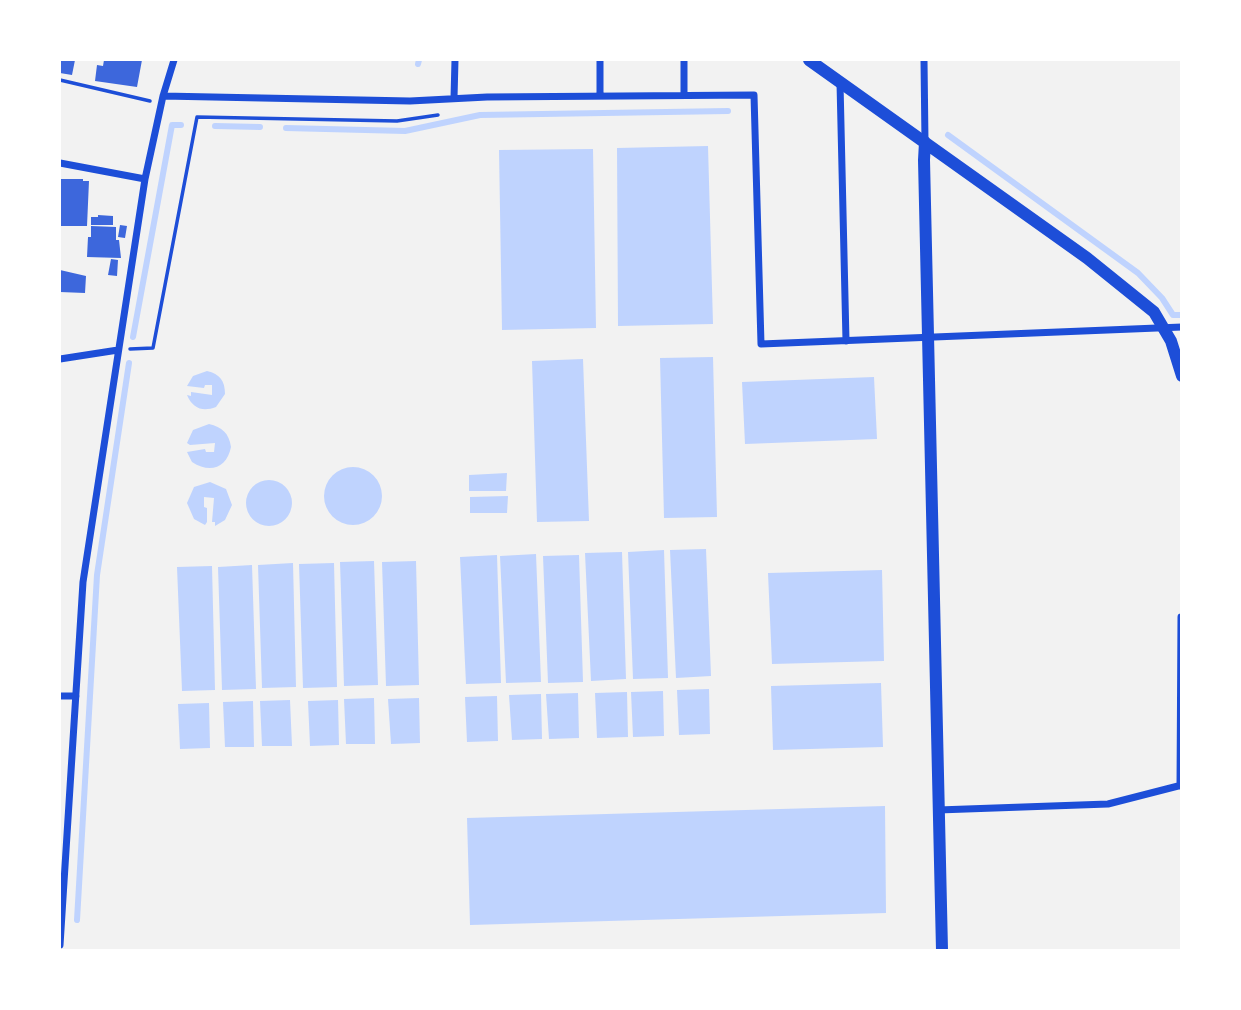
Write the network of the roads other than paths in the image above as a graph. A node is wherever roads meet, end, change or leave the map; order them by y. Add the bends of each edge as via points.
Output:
1 (174, 60) edge
2 (455, 60) edge
3 (600, 60) edge
4 (684, 60) edge
5 (809, 60) edge
6 (923, 60) edge
7 (840, 82) junction
8 (684, 95) junction
9 (600, 96) junction
10 (454, 98) junction
11 (162, 100) junction
12 (925, 142) junction
13 (60, 163) edge
14 (145, 179) junction
15 (1181, 327) edge
16 (1164, 328) junction
17 (926, 338) junction
18 (846, 341) junction
19 (118, 350) junction
20 (60, 359) edge
21 (1181, 376) edge
22 (1181, 617) edge
23 (60, 696) edge
24 (76, 696) junction
25 (1181, 786) edge
26 (938, 810) junction
27 (60, 945) edge
28 (942, 950) edge

1 - 11 street
2 - 10 street
3 - 9 street
4 - 8 street
5 - 7 street
6 - 12 street
7 - 12 street
7 - 18 street
8 - 9 street
8 - 18 street via 754,94 761,344
9 - 10 street
10 - 11 street
11 - 14 street
12 - 16 street via 1105,272 1154,312
12 - 17 street
13 - 14 street
14 - 19 street
15 - 16 street
16 - 17 street
16 - 21 street
17 - 18 street
17 - 26 street
19 - 20 street
19 - 24 street via 83,582
22 - 25 street
23 - 24 street
24 - 27 street
25 - 26 street via 1108,804
26 - 28 street

